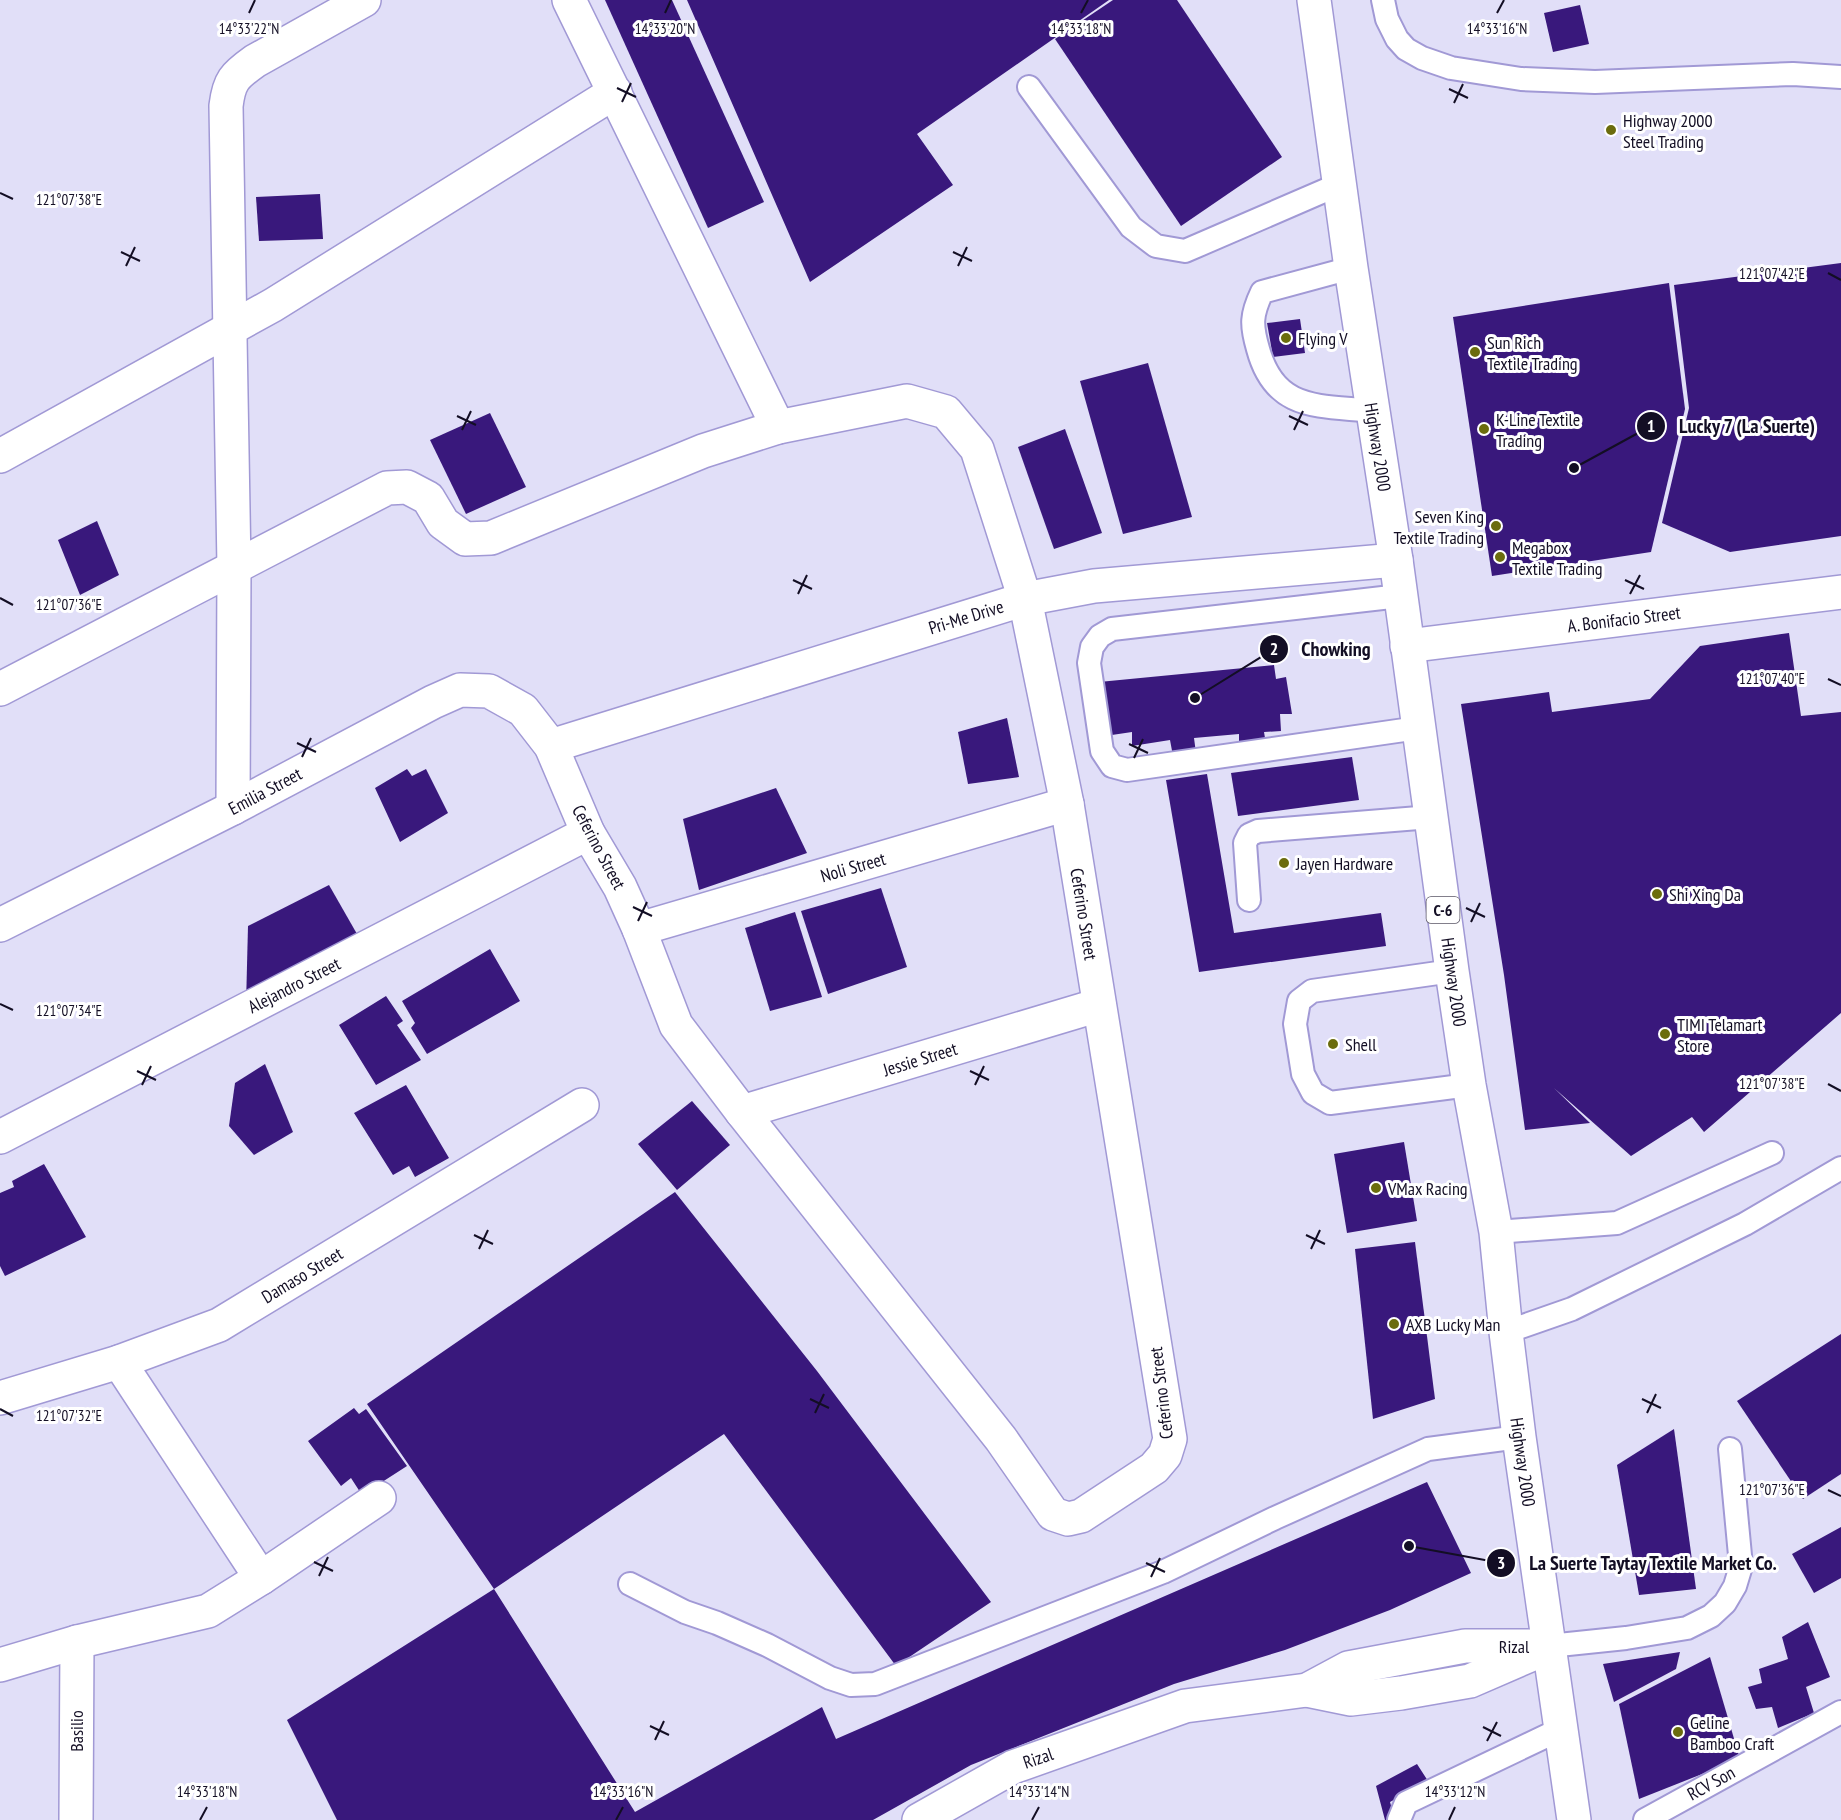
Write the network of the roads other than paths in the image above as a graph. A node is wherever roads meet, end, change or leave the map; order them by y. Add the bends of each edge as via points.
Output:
1 (363, 0) edge
2 (569, 0) edge
3 (1314, 0) edge
4 (1383, 0) edge
5 (1841, 77) edge
6 (1029, 87) dead end
7 (615, 92) junction
8 (1340, 184) junction
9 (1351, 268) junction
10 (231, 329) junction
11 (1373, 411) junction
12 (778, 427) junction
13 (0, 456) edge
14 (1396, 560) junction
15 (234, 567) junction
16 (1841, 592) edge
17 (1400, 596) junction
18 (1025, 599) junction
19 (1407, 646) junction
20 (0, 689) edge
21 (1418, 728) junction
22 (551, 746) junction
23 (1067, 804) junction
24 (232, 808) junction
25 (1431, 817) junction
26 (588, 833) junction
27 (1250, 900) dead end
28 (0, 925) edge
29 (639, 929) junction
30 (1452, 971) junction
31 (1098, 1005) junction
32 (1469, 1085) junction
33 (582, 1105) dead end
34 (742, 1112) junction
35 (0, 1137) edge
36 (1772, 1153) dead end
37 (1841, 1168) edge
38 (1496, 1232) junction
39 (1506, 1332) junction
40 (119, 1362) junction
41 (0, 1398) edge
42 (1519, 1437) junction
43 (1730, 1449) dead end
44 (379, 1498) dead end
45 (261, 1578) junction
46 (630, 1584) dead end
47 (77, 1642) junction
48 (1549, 1646) junction
49 (0, 1665) edge
50 (1841, 1712) edge
51 (1561, 1729) junction
52 (76, 1820) edge
53 (919, 1820) edge
54 (1399, 1820) edge
55 (1575, 1820) edge
56 (1645, 1820) edge

1 - 10 street via 255,61 239,72 228,87
2 - 7 street
3 - 8 street, Highway 2000 / C-6
4 - 5 lane via 1387,19 1406,49 1451,68 1521,80 1595,82 1793,74
6 - 8 lane via 1131,227 1156,246 1185,250
7 - 10 street
7 - 12 street
8 - 9 street, Highway 2000 / C-6
9 - 11 street, Highway 2000 / C-6
9 - 11 lane via 1262,292 1252,328 1263,366 1280,392 1305,403
10 - 13 street
10 - 15 street
11 - 14 street, Highway 2000 / C-6
12 - 15 street via 703,451 491,538 465,539 443,523 428,498 408,487 387,488
12 - 18 street, Ceferino Street via 907,401 946,412 977,448
14 - 17 street, Highway 2000 / C-6
14 - 18 street, Pri-Me Drive via 1094,586
15 - 20 street
15 - 24 street
16 - 19 street, A. Bonifacio Street
17 - 19 street, Highway 2000 / C-6
17 - 21 lane via 1112,629 1092,647 1089,663 1102,752 1112,766 1127,770
18 - 22 street, Pri-Me Drive
18 - 23 street, Ceferino Street
19 - 21 street, Highway 2000 / C-6
21 - 25 street, Highway 2000 / C-6
22 - 24 street, Emilia Street via 524,710 489,691 460,690
22 - 26 street, Ceferino Street
23 - 29 street, Noli Street
23 - 31 street, Ceferino Street
24 - 28 street, Emilia Street
25 - 27 lane via 1258,831 1249,835 1245,843
25 - 30 street, Highway 2000 / C-6
26 - 29 street, Ceferino Street via 620,886
26 - 35 street, Alejandro Street
29 - 34 street, Ceferino Street via 676,1024
30 - 32 street, Highway 2000 / C-6
30 - 32 lane via 1312,991 1299,1001 1294,1024 1303,1074 1313,1093 1330,1103
31 - 34 street, Jessie Street
31 - 34 street, Ceferino Street via 1170,1439 1165,1455 1154,1468 1081,1516 1068,1519 1053,1514 1001,1439
32 - 38 street, Highway 2000 / C-6
33 - 40 street, Damaso Street via 219,1325
36 - 38 lane via 1617,1223
37 - 39 lane via 1745,1224 1572,1309
38 - 39 street, Highway 2000 / C-6
39 - 42 street, Highway 2000 / C-6
40 - 41 street, Damaso Street
40 - 45 street
42 - 46 lane via 1428,1449 1163,1572 875,1684 852,1685 830,1678 767,1645 685,1612
42 - 48 street, Highway 2000 / C-6
43 - 48 lane via 1741,1566 1725,1603 1711,1616 1687,1628
44 - 45 street
45 - 47 street via 208,1611
47 - 49 street
47 - 52 street, Basilio
48 - 51 street, Highway 2000 / C-6
48 - 53 street, Rizal via 1470,1681 1351,1699 1307,1690 1185,1706 1012,1767
50 - 56 lane, RCV Son
51 - 54 lane via 1406,1803
51 - 55 street, Highway 2000 / C-6

